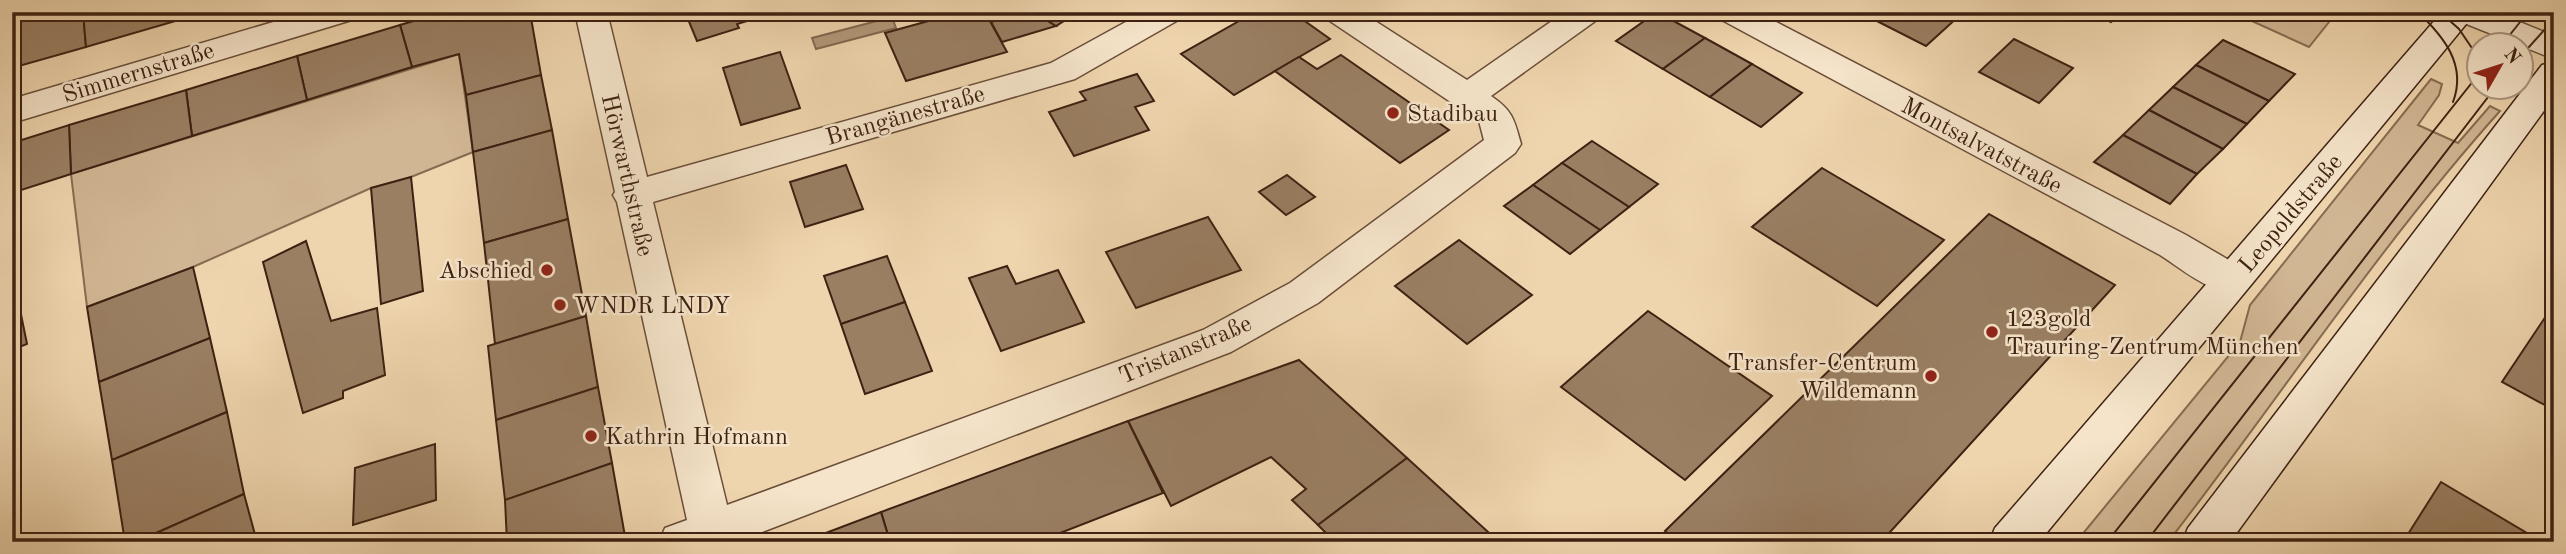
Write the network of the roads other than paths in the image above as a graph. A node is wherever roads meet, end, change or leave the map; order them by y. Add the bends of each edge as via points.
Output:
1 (344, 12) edge
2 (591, 12) edge
3 (1169, 12) edge
4 (1338, 12) edge
5 (1587, 12) edge
6 (1731, 12) edge
7 (2463, 12) edge
8 (2554, 48) edge
9 (2554, 72) edge
10 (1467, 96) junction
11 (12, 111) edge
12 (631, 195) junction
13 (2232, 280) junction
14 (702, 538) edge
15 (2011, 542) edge
16 (2204, 542) edge

1 - 11 street, Simmernstraße
2 - 12 street, Hörwarthstraße
3 - 12 street, Brangänestraße via 1063,71
4 - 10 street
5 - 10 street
6 - 13 street, Montsalvatstraße
7 - 8 street
7 - 13 street, Leopoldstraße
9 - 16 street
10 - 14 street, Tristanstraße via 1495,115 1503,144 1304,293 1217,341
12 - 14 street, Hörwarthstraße
13 - 15 street, Leopoldstraße

